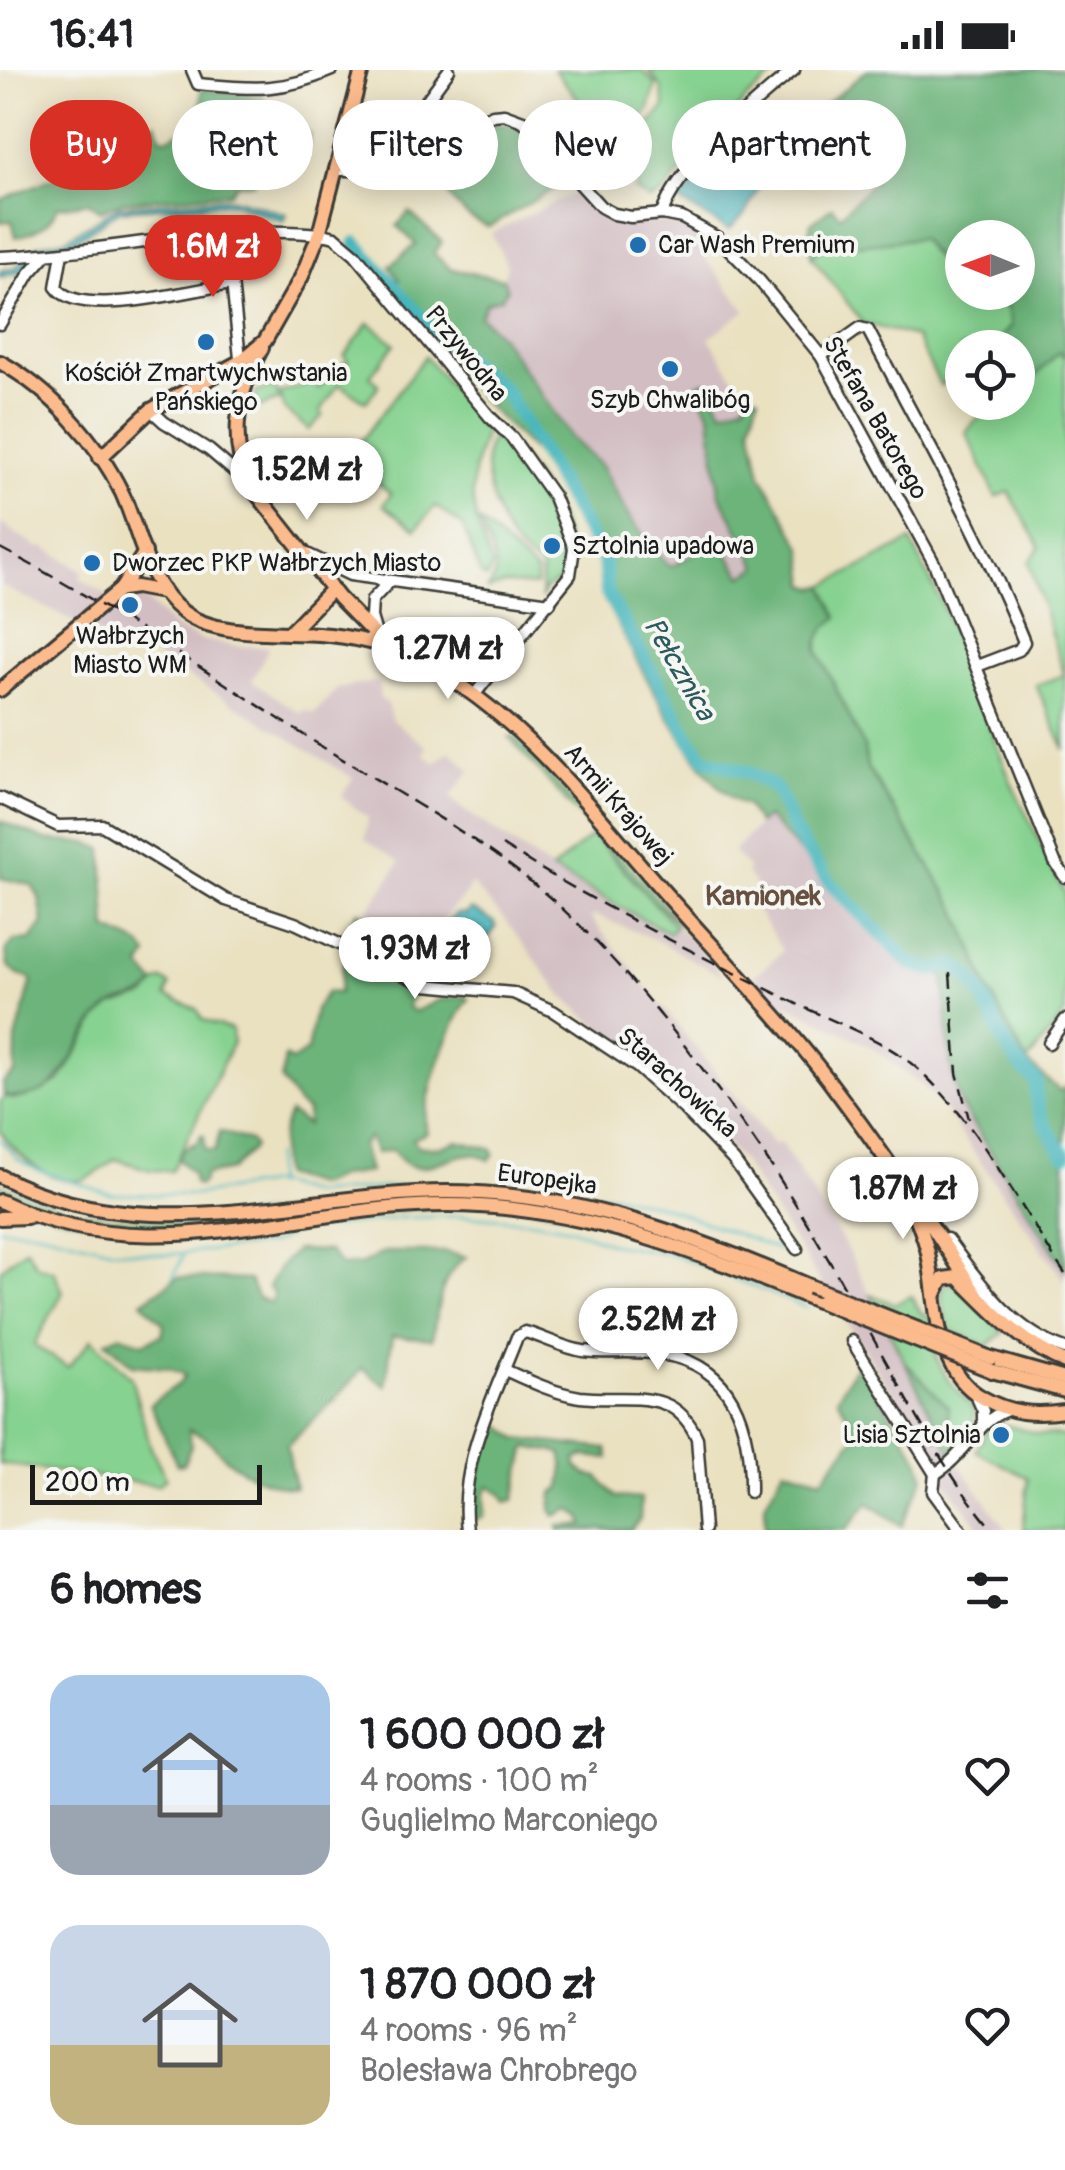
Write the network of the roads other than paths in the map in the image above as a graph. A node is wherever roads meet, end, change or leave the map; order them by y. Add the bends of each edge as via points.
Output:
1 (192, 70) edge
2 (332, 70) edge
3 (362, 70) edge
4 (449, 70) edge
5 (794, 70) edge
6 (354, 100) edge
7 (427, 100) edge
8 (498, 114) edge
9 (333, 184) edge
10 (662, 214) junction
11 (227, 234) junction
12 (319, 234) junction
13 (62, 253) junction
14 (43, 256) junction
15 (0, 257) edge
16 (231, 284) junction
17 (0, 324) edge
18 (265, 341) junction
19 (822, 356) junction
20 (241, 361) junction
21 (0, 362) edge
22 (243, 387) junction
23 (151, 410) junction
24 (100, 458) junction
25 (249, 484) junction
26 (145, 552) junction
27 (303, 552) junction
28 (350, 575) junction
29 (390, 582) junction
30 (332, 588) junction
31 (121, 589) junction
32 (162, 592) junction
33 (548, 603) junction
34 (290, 632) junction
35 (378, 639) junction
36 (392, 649) junction
37 (978, 666) junction
38 (0, 690) edge
39 (475, 694) junction
40 (0, 798) edge
41 (1060, 860) edge
42 (1065, 877) edge
43 (1065, 1020) edge
44 (1049, 1043) dead end
45 (2, 1176) edge
46 (900, 1182) junction
47 (0, 1201) edge
48 (927, 1216) junction
49 (0, 1218) edge
50 (41, 1219) junction
51 (797, 1249) dead end
52 (935, 1294) junction
53 (976, 1294) junction
54 (852, 1341) dead end
55 (1065, 1349) edge
56 (1065, 1362) edge
57 (992, 1364) junction
58 (505, 1370) junction
59 (1065, 1379) edge
60 (1065, 1390) edge
61 (974, 1393) junction
62 (1007, 1410) junction
63 (1065, 1411) edge
64 (983, 1424) junction
65 (934, 1474) junction
66 (750, 1492) dead end
67 (467, 1530) edge
68 (704, 1530) edge
69 (961, 1530) edge

1 - 2 street via 198,84 262,90
3 - 6 main road
4 - 7 street
5 - 10 street via 696,162
8 - 10 street, Stefana Batorego via 522,121 601,207 630,217
9 - 12 main road
10 - 19 street, Stefana Batorego via 718,238
11 - 12 street
11 - 13 street
11 - 16 street
12 - 18 main road
12 - 33 street, Przywodna via 334,237 378,277 554,496 574,548 570,575
13 - 14 street
13 - 16 street via 56,287 70,299 130,302
14 - 15 street
14 - 17 street
16 - 20 street
18 - 20 main road
18 - 22 main road
19 - 37 street, Stefana Batorego via 934,562
19 - 37 street via 850,333 868,330 935,450 1024,642
20 - 22 street
20 - 23 main road
21 - 24 main road, Armii Krajowej via 60,409
22 - 25 main road via 237,428
23 - 24 main road
23 - 25 street
24 - 26 main road, Armii Krajowej
25 - 27 main road
26 - 31 main road
26 - 32 main road, Armii Krajowej
27 - 28 street
27 - 30 main road
28 - 29 street
28 - 30 street
29 - 33 street
29 - 35 street via 372,600
30 - 34 main road
30 - 35 main road
31 - 32 main road
31 - 38 main road
32 - 34 main road, Armii Krajowej via 204,623
33 - 39 street
34 - 36 main road, Armii Krajowej
35 - 36 main road
36 - 39 main road, Armii Krajowej
37 - 41 street, Stefana Batorego
39 - 46 main road, Armii Krajowej via 537,746 824,1075
40 - 51 street, Starachowicka via 58,826 102,825 226,900 295,923 426,985 513,993 554,1011 684,1109 734,1161
41 - 42 street, Stefana Batorego
43 - 44 street
45 - 57 main road, Europejka, bridge via 68,1202 143,1214 245,1212 392,1194 557,1200 668,1229
46 - 48 main road
46 - 52 main road via 922,1229
47 - 50 main road, Europejka
48 - 53 main road
48 - 55 street via 992,1299 1030,1332
49 - 50 main road
50 - 57 main road, Europejka, bridge via 124,1236 163,1236 445,1205 562,1215 654,1238
52 - 53 main road via 950,1276
52 - 61 main road via 951,1366
53 - 56 main road via 1027,1342
54 - 65 street
57 - 59 main road, Europejka
57 - 60 main road, Europejka
58 - 66 street via 520,1334 528,1332 586,1351 685,1360 736,1403 749,1441
58 - 67 street via 472,1460
58 - 68 street via 576,1396 647,1399 677,1409 698,1438
61 - 62 main road
61 - 64 street
62 - 63 main road
62 - 64 street
64 - 65 street via 966,1450
65 - 69 street via 933,1492

